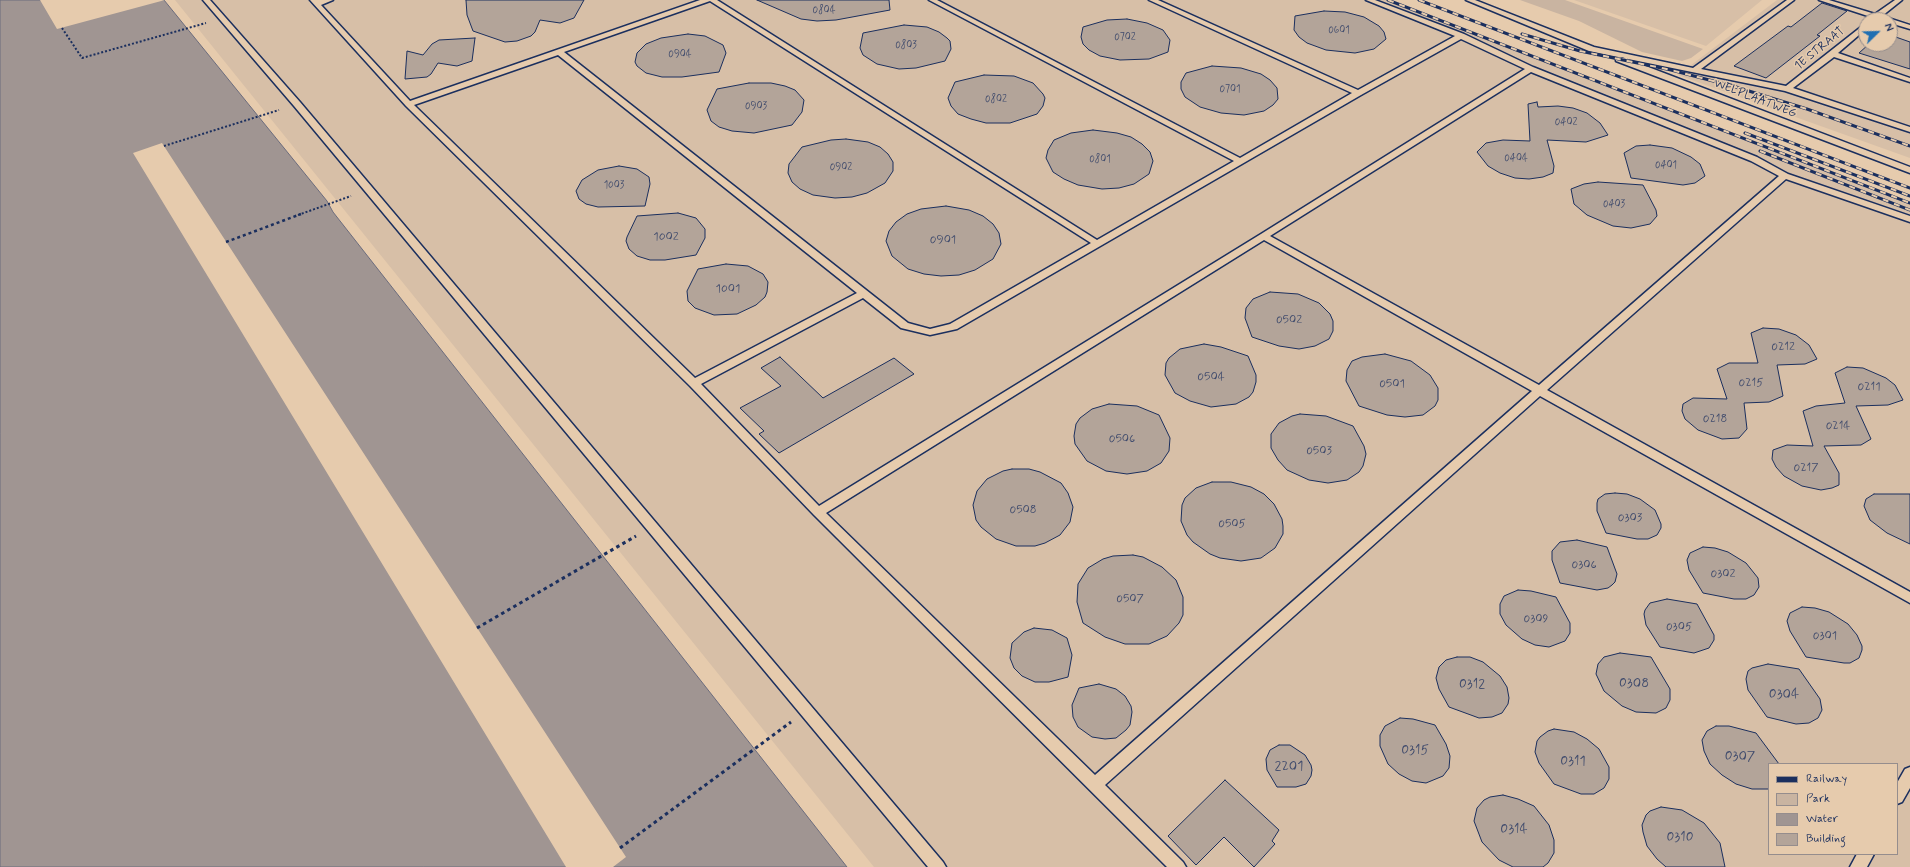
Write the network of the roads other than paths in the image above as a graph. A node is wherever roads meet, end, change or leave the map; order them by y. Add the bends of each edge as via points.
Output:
1 (206, 0) edge
2 (330, 0) edge
3 (707, 0) edge
4 (712, 0) edge
5 (932, 0) edge
6 (1152, 0) edge
7 (1369, 0) edge
8 (1469, 0) edge
9 (1790, 0) edge
10 (1822, 0) edge
11 (1899, 0) edge
12 (314, 2) edge
13 (1858, 12) edge
14 (1882, 12) edge
15 (1898, 23) edge
16 (1910, 27) edge
17 (1858, 32) edge
18 (1460, 36) junction
19 (1592, 49) junction
20 (560, 52) junction
21 (1833, 54) junction
22 (1530, 69) junction
23 (1696, 69) junction
24 (1910, 80) edge
25 (1787, 89) junction
26 (1358, 93) junction
27 (409, 104) junction
28 (1910, 130) edge
29 (1240, 161) junction
30 (1910, 170) edge
31 (1785, 176) junction
32 (1910, 219) edge
33 (1264, 236) junction
34 (1098, 244) junction
35 (863, 294) junction
36 (694, 383) junction
37 (1540, 390) junction
38 (818, 512) junction
39 (1910, 598) edge
40 (1910, 774) edge
41 (1094, 786) junction
42 (1898, 795) edge
43 (1865, 855) edge
44 (938, 867) edge
45 (1178, 867) edge
46 (1858, 867) edge

1 - 44 lane via 297,104
2 - 12 lane
3 - 20 lane
4 - 34 lane
5 - 29 lane
6 - 26 lane
7 - 18 lane
8 - 19 lane, WELPLAATWEG
9 - 23 lane
10 - 13 lane
11 - 14 lane
12 - 27 lane
15 - 16 lane
17 - 21 lane, 1E STRAAT
18 - 22 lane
18 - 26 lane
19 - 23 lane, WELPLAATWEG
19 - 30 lane, WELPLAATWEG
20 - 27 lane
20 - 35 lane
21 - 24 lane
21 - 25 lane, 1E STRAAT
22 - 31 lane via 1754,159
22 - 33 lane
23 - 25 lane, WELPLAATWEG
25 - 28 lane, WELPLAATWEG
26 - 29 lane
27 - 36 lane
29 - 34 lane
31 - 32 lane
31 - 37 lane
33 - 37 lane
33 - 38 lane
34 - 35 lane via 953,327 930,332 905,326
35 - 36 lane
36 - 38 lane
37 - 39 lane
37 - 41 lane
38 - 41 lane
40 - 42 lane
41 - 45 lane
43 - 46 lane

